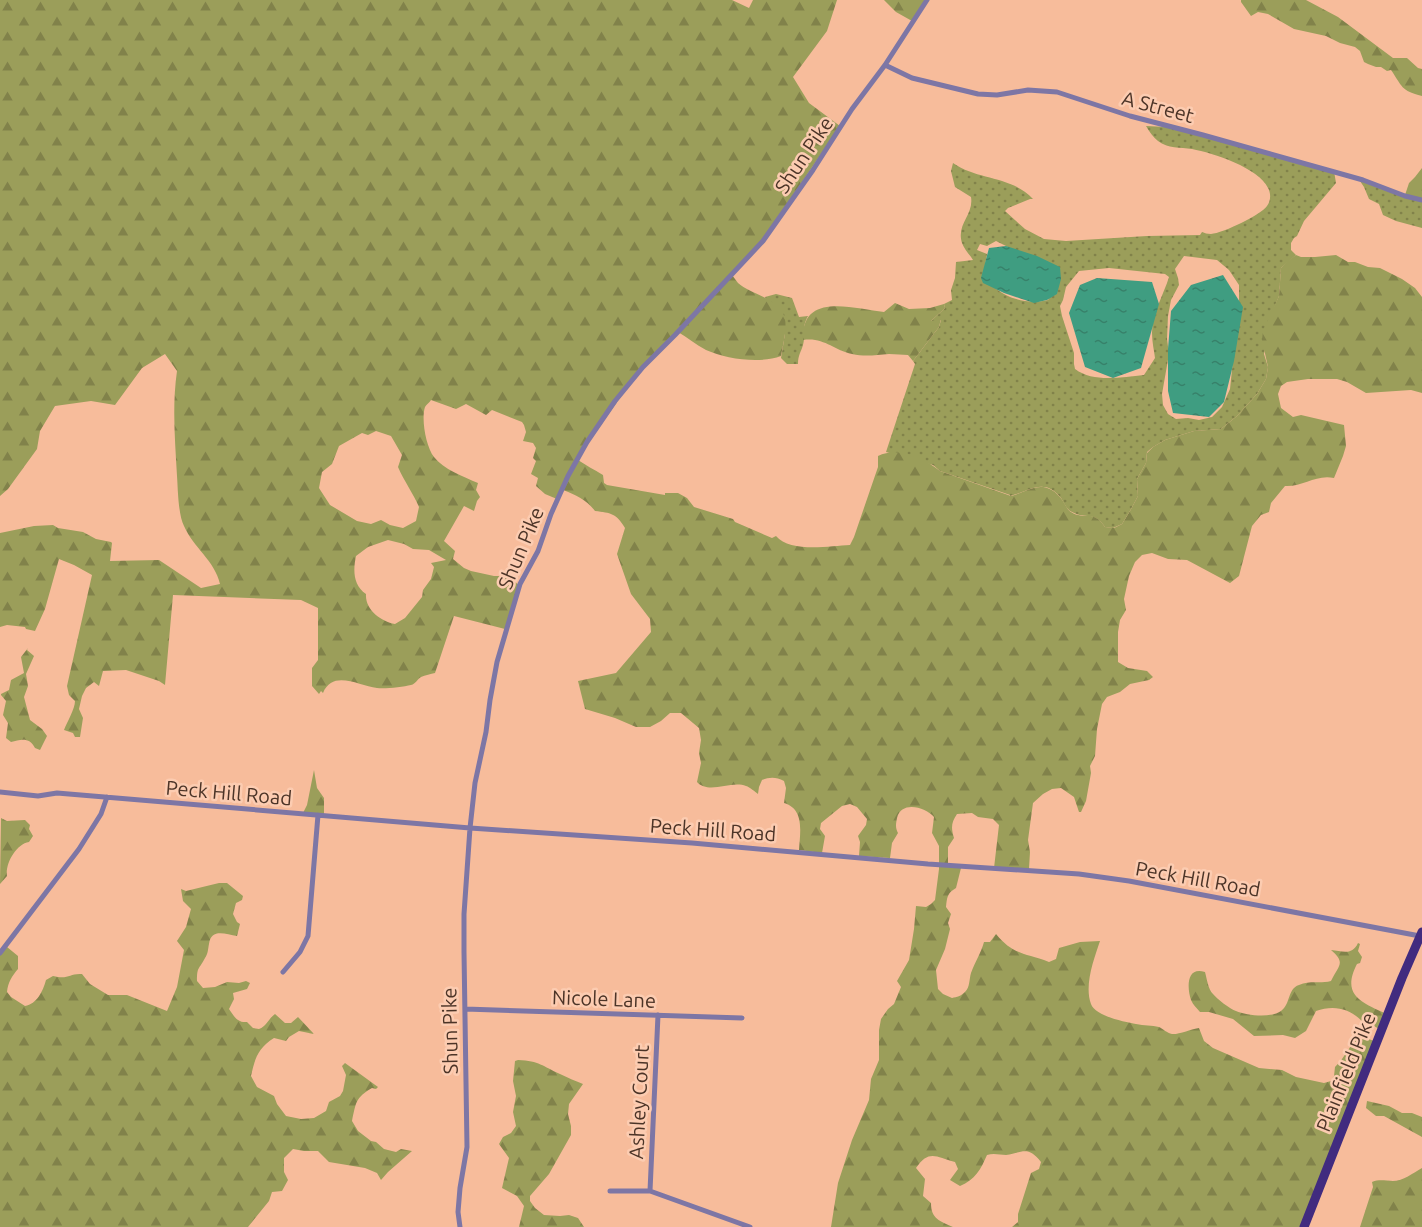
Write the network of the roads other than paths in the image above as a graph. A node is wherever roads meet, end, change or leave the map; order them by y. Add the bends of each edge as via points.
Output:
1 (927, 0) edge
2 (885, 65) junction
3 (1422, 200) edge
4 (0, 792) edge
5 (107, 797) junction
6 (318, 815) junction
7 (470, 828) junction
8 (1421, 934) edge
9 (0, 953) edge
10 (283, 972) dead end
11 (465, 1009) junction
12 (658, 1016) junction
13 (742, 1018) dead end
14 (610, 1191) dead end
15 (650, 1191) junction
16 (460, 1227) edge
17 (750, 1227) edge
18 (1304, 1227) edge

1 - 2 street, Shun Pike
2 - 3 street, A Street via 912,78 978,94 1057,92
2 - 7 street, Shun Pike via 763,241 643,367 615,401 568,476 520,584 497,662
4 - 5 street, Peck Hill Road
5 - 6 street, Peck Hill Road
5 - 9 street via 79,849
6 - 7 street, Peck Hill Road
6 - 10 street via 308,936
7 - 8 street, Peck Hill Road via 1079,874
7 - 11 street, Shun Pike via 464,924
8 - 18 main road, Plainfield Pike
11 - 12 street, Nicole Lane
11 - 16 street, Shun Pike via 467,1146 459,1196
12 - 13 street, Nicole Lane
12 - 15 street, Ashley Court
14 - 15 street
15 - 17 street

